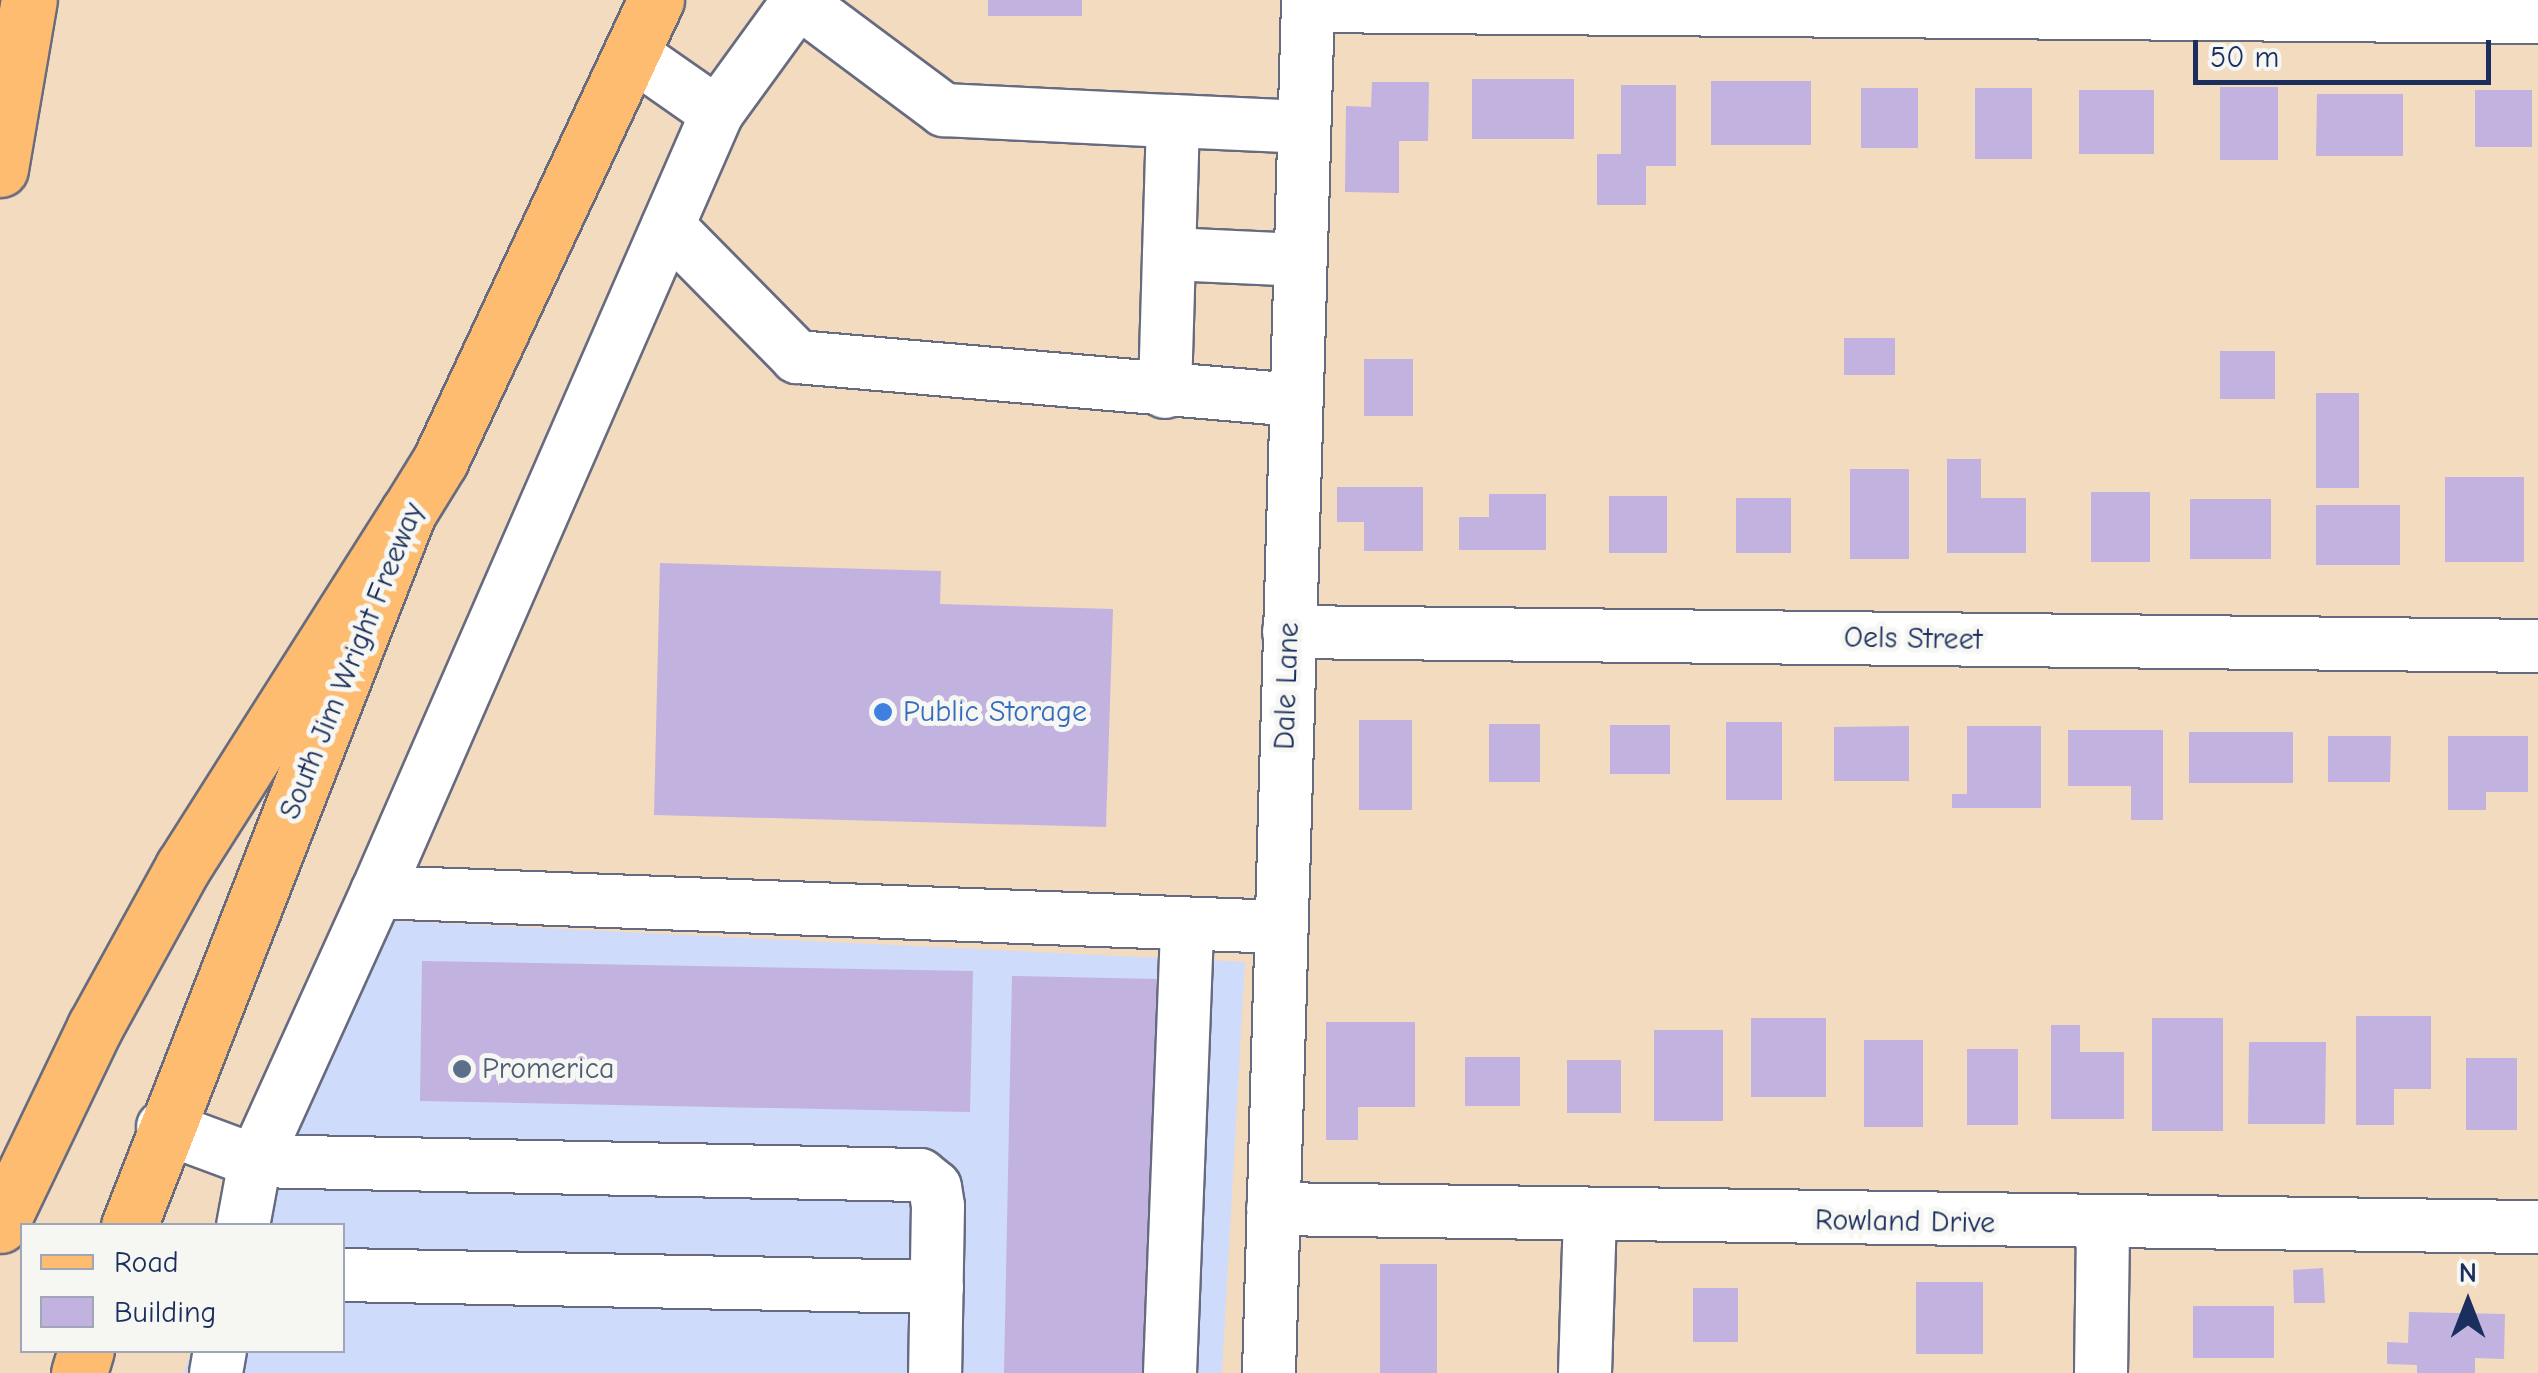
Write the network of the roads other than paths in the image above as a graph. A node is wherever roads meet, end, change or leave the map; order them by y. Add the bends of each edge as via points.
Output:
1 (29, 0) edge
2 (656, 0) edge
3 (799, 1) edge
4 (1308, 3) edge
5 (2538, 17) edge
6 (631, 52) junction
7 (718, 113) junction
8 (1173, 122) junction
9 (1304, 128) junction
10 (0, 170) edge
11 (668, 226) junction
12 (1169, 254) junction
13 (1300, 260) junction
14 (1165, 392) junction
15 (1296, 400) junction
16 (408, 513) junction
17 (1289, 632) junction
18 (2538, 646) edge
19 (376, 892) junction
20 (1187, 924) junction
21 (1280, 927) junction
22 (163, 1127) junction
23 (255, 1161) junction
24 (1273, 1208) junction
25 (1590, 1216) junction
26 (130, 1223) edge
27 (244, 1223) edge
28 (2104, 1225) junction
29 (0, 1226) edge
30 (2538, 1228) edge
31 (345, 1274) edge
32 (937, 1288) junction
33 (935, 1373) edge
34 (1170, 1373) edge
35 (1270, 1373) edge
36 (1585, 1373) edge
37 (2101, 1373) edge

1 - 10 main road
2 - 6 main road, South Jim Wright Freeway
3 - 7 street
3 - 8 street via 944,110
4 - 5 street
4 - 9 street, Dale Lane
6 - 7 street
6 - 16 main road, South Jim Wright Freeway via 440,461
7 - 11 street
8 - 9 street
8 - 12 street
9 - 13 street, Dale Lane
11 - 14 street via 797,357
11 - 19 street
12 - 13 street
12 - 14 street
13 - 15 street, Dale Lane
14 - 15 street
15 - 17 street, Dale Lane
16 - 22 main road, South Jim Wright Freeway
16 - 29 main road via 184,868 96,1027
17 - 18 street, Oels Street
17 - 21 street, Dale Lane
19 - 20 street
19 - 23 street
20 - 21 street
20 - 34 street
21 - 24 street, Dale Lane
22 - 23 street
22 - 26 main road, South Jim Wright Freeway
23 - 27 street
23 - 32 street via 920,1176 934,1188 938,1206
24 - 25 street, Rowland Drive
24 - 35 street, Dale Lane
25 - 28 street, Rowland Drive
25 - 36 street
28 - 30 street, Rowland Drive
28 - 37 street
31 - 32 street
32 - 33 street

